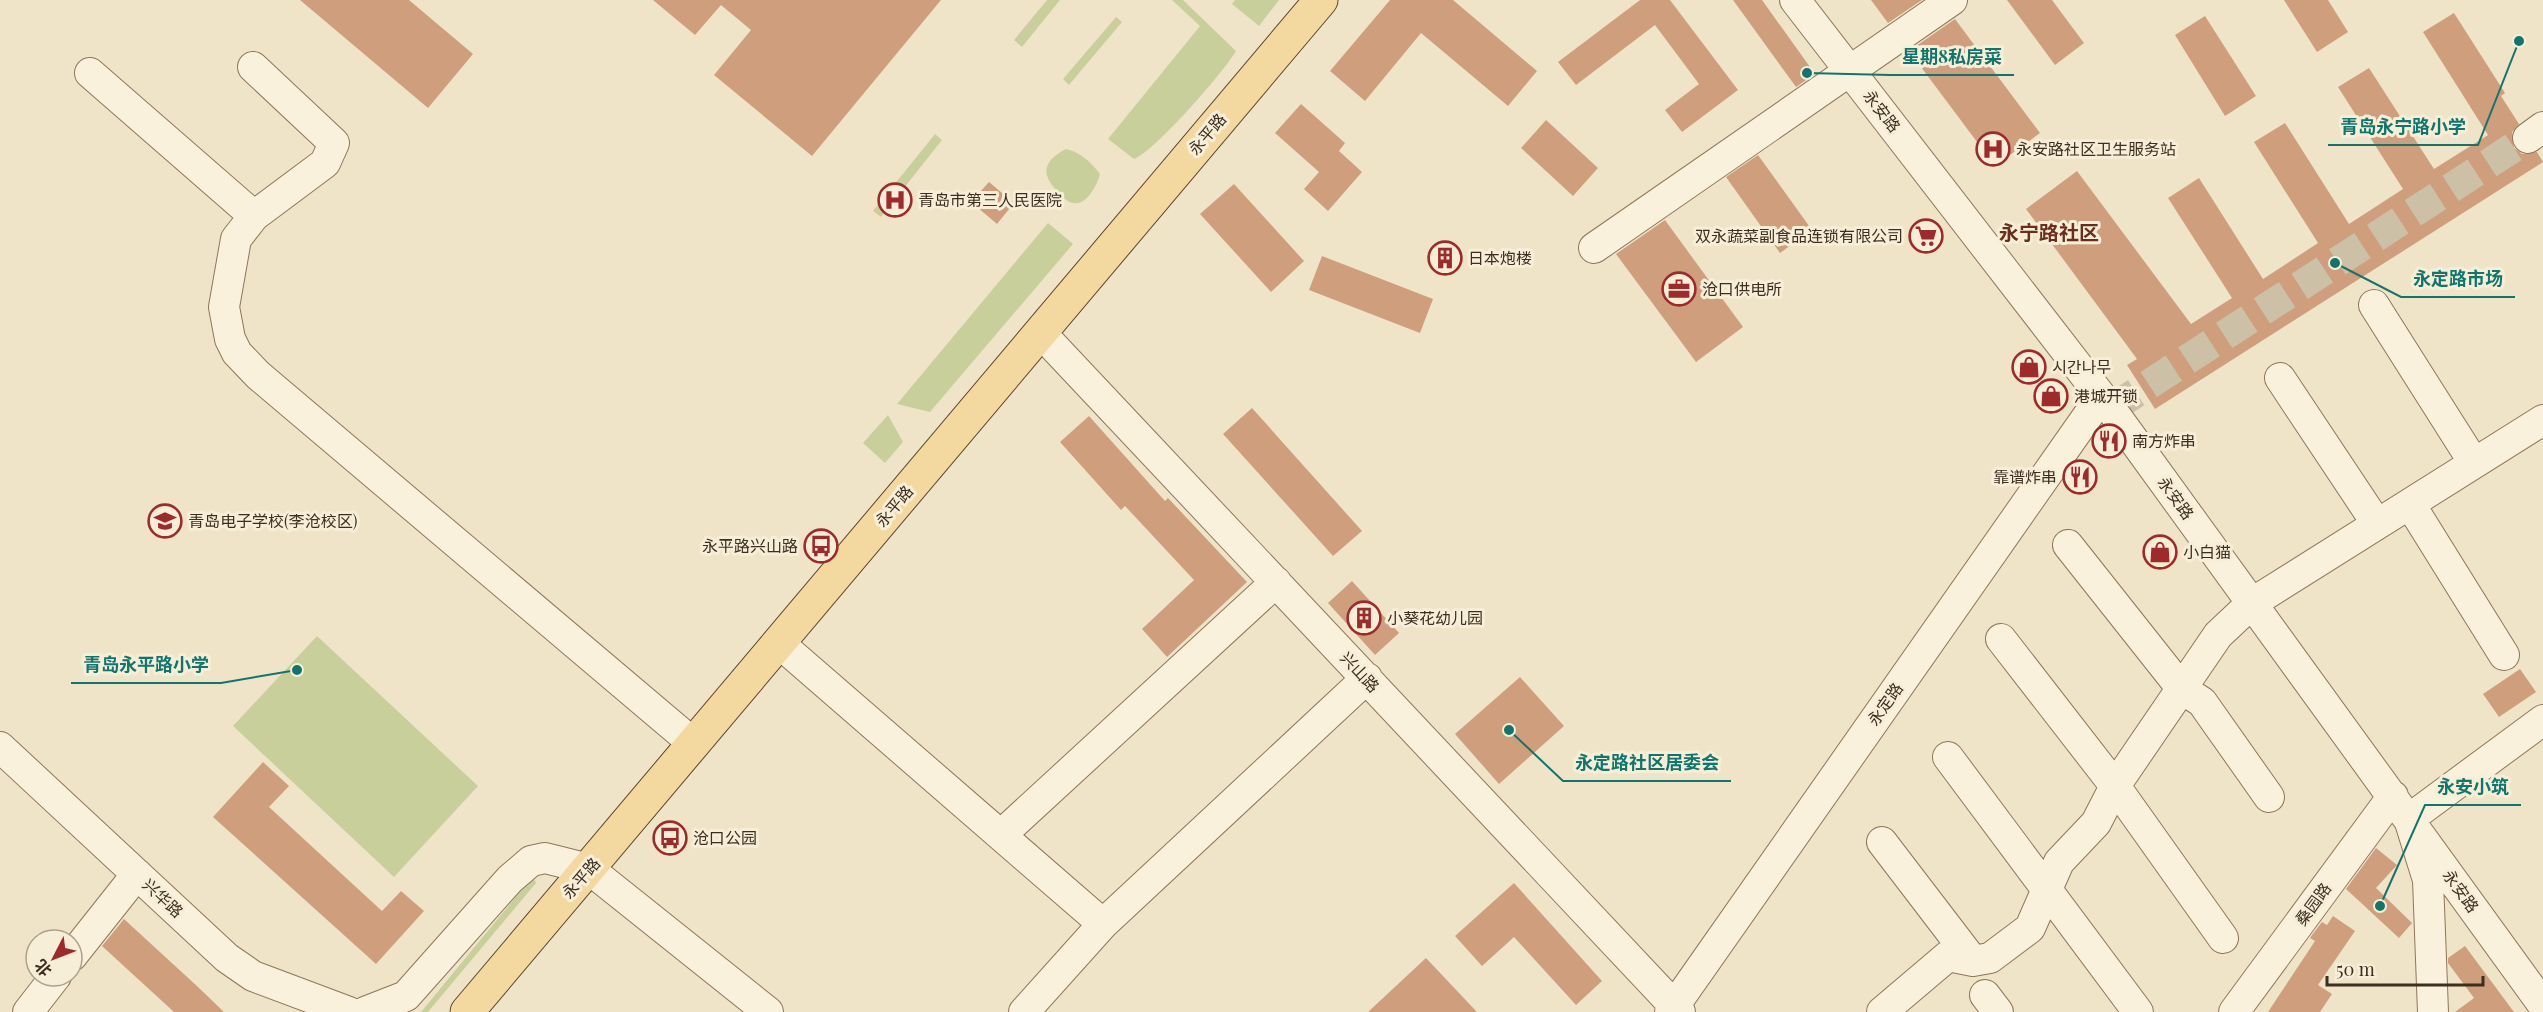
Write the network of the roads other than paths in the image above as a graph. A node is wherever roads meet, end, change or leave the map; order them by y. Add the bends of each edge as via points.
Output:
1 (1321, 0) edge
2 (1796, 0) edge
3 (1952, 0) edge
4 (253, 68) dead end
5 (1851, 70) junction
6 (90, 74) dead end
7 (254, 216) junction
8 (1594, 248) dead end
9 (2374, 304) dead end
10 (1040, 332) junction
11 (2280, 378) dead end
12 (2101, 397) junction
13 (2543, 420) edge
14 (2474, 463) junction
15 (2410, 504) junction
16 (2377, 524) junction
17 (2068, 545) dead end
18 (1276, 582) junction
19 (2252, 603) junction
20 (2001, 639) dead end
21 (779, 643) junction
22 (2504, 655) dead end
23 (1366, 678) junction
24 (2182, 688) junction
25 (2543, 720) edge
26 (694, 744) junction
27 (0, 747) edge
28 (1948, 758) dead end
29 (2115, 786) junction
30 (2269, 797) dead end
31 (2401, 807) junction
32 (1001, 835) junction
33 (1882, 842) dead end
34 (589, 869) junction
35 (137, 874) junction
36 (2046, 888) junction
37 (1103, 924) junction
38 (2223, 938) dead end
39 (84, 941) edge
40 (1973, 961) junction
41 (47, 988) edge
42 (2543, 1005) edge
43 (1674, 1010) edge
44 (28, 1012) edge
45 (350, 1012) edge
46 (365, 1012) edge
47 (467, 1012) edge
48 (768, 1012) edge
49 (1024, 1012) edge
50 (1882, 1012) edge
51 (2138, 1012) edge
52 (2234, 1012) edge
53 (2433, 1012) edge

1 - 10 main road, 永平路
2 - 5 street, 永安路
3 - 5 street
4 - 7 street via 334,143 325,163
5 - 8 street
5 - 12 street, 永安路
6 - 7 street
7 - 26 street via 236,239 224,307 237,353 258,375
9 - 14 street
10 - 18 street, 兴山路
10 - 21 main road, 永平路
11 - 16 street
12 - 19 street, 永安路
12 - 43 street, 永定路
13 - 14 street
14 - 15 street
15 - 16 street
15 - 22 street
16 - 19 street
17 - 24 street
18 - 23 street, 兴山路
18 - 32 street
19 - 24 street via 2218,635
19 - 31 street, 永安路
20 - 29 street
21 - 26 main road, 永平路
21 - 32 street
23 - 37 street
23 - 43 street, 兴山路
24 - 29 street
24 - 30 street via 2202,702
25 - 31 street, 桑园路
26 - 34 main road, 永平路
27 - 35 street, 兴华路
28 - 36 street
29 - 36 street via 2096,823 2059,862
29 - 38 street
31 - 42 street, 永安路
31 - 52 street, 桑园路
31 - 53 street via 2428,880
32 - 37 street
33 - 40 street
34 - 46 street via 545,858 531,861 489,901 413,990 399,1000
34 - 47 main road, 永平路
34 - 48 street
35 - 39 street
35 - 45 street, 兴华路 via 227,958 253,976
36 - 40 street via 2030,928 1990,958
36 - 51 street
37 - 49 street
40 - 50 street via 1948,956
41 - 44 street

